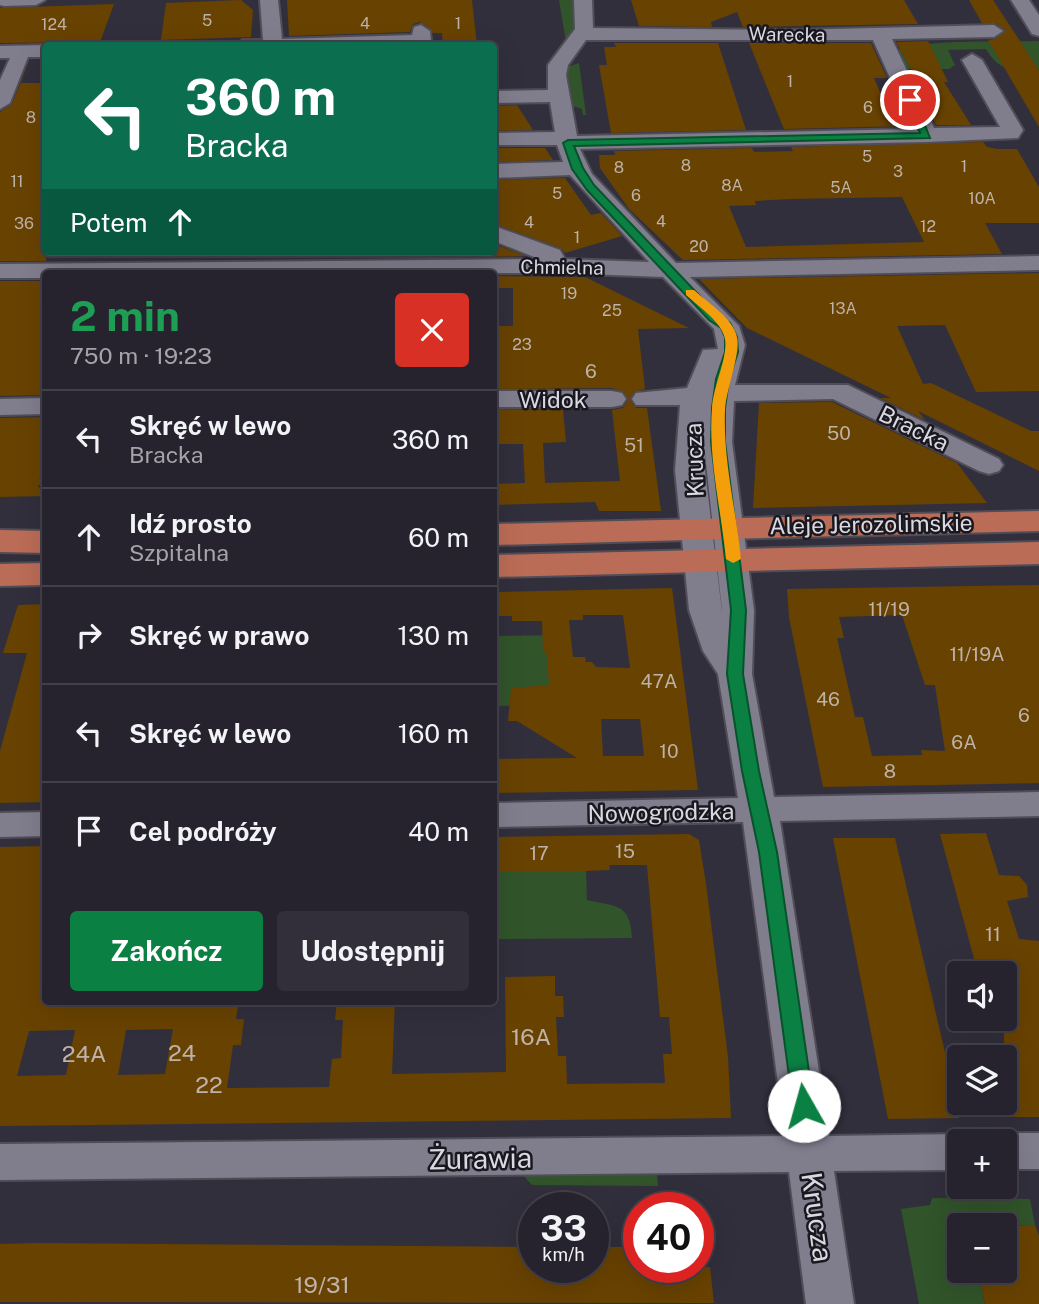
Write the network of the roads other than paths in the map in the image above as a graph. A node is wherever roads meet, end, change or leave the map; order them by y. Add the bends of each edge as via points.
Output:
1 (36, 0) edge
2 (269, 0) edge
3 (583, 0) edge
4 (1020, 0) edge
5 (4, 1) edge
6 (603, 28) dead end
7 (1039, 30) edge
8 (581, 34) junction
9 (880, 34) junction
10 (421, 36) dead end
11 (273, 42) edge
12 (322, 42) edge
13 (42, 52) edge
14 (10, 56) edge
15 (972, 60) dead end
16 (559, 96) junction
17 (497, 97) edge
18 (0, 103) edge
19 (927, 136) junction
20 (497, 139) edge
21 (568, 141) junction
22 (577, 169) junction
23 (497, 170) edge
24 (497, 234) edge
25 (1039, 263) edge
26 (544, 267) junction
27 (136, 270) edge
28 (668, 270) junction
29 (0, 271) edge
30 (42, 271) edge
31 (708, 395) junction
32 (497, 399) edge
33 (612, 399) dead end
34 (646, 399) dead end
35 (42, 406) edge
36 (0, 407) edge
37 (989, 465) dead end
38 (1039, 521) edge
39 (497, 535) edge
40 (0, 541) edge
41 (42, 542) edge
42 (715, 545) junction
43 (1039, 553) edge
44 (497, 566) edge
45 (42, 574) edge
46 (0, 575) edge
47 (1039, 804) edge
48 (759, 810) junction
49 (497, 815) edge
50 (42, 824) edge
51 (0, 825) edge
52 (1017, 1151) edge
53 (1039, 1151) edge
54 (947, 1152) edge
55 (809, 1154) junction
56 (0, 1162) edge
57 (830, 1304) edge

1 - 5 street
2 - 11 street
3 - 6 street via 599,6
3 - 8 street
4 - 7 street
7 - 9 street, Warecka
8 - 9 street, Warecka
8 - 16 street via 558,65
9 - 19 street
10 - 12 street
13 - 14 street
14 - 18 street
15 - 19 street via 1012,130 1009,134
16 - 17 street
16 - 21 street
19 - 21 street
20 - 21 street
21 - 22 street
22 - 23 street
22 - 28 street
24 - 26 street via 551,255 553,264
25 - 28 street, Chmielna
26 - 27 street, Chmielna
26 - 28 street, Chmielna
28 - 31 street, Krucza via 713,317 717,341
29 - 30 street, Chmielna
31 - 34 street
31 - 37 street, Bracka via 838,391
31 - 42 street, Krucza via 718,459
32 - 33 street, Widok
35 - 36 street
38 - 42 main road, Aleje Jerozolimskie
39 - 42 main road, Aleje Jerozolimskie
40 - 41 main road
42 - 43 main road, Aleje Jerozolimskie
42 - 44 main road, Aleje Jerozolimskie
42 - 48 street, Krucza via 705,610 720,651 735,674
45 - 46 main road
47 - 48 street, Nowogrodzka
48 - 49 street, Nowogrodzka
48 - 55 street, Krucza via 789,992
50 - 51 street
52 - 53 street
54 - 55 street, Żurawia
55 - 56 street, Żurawia
55 - 57 street, Krucza

